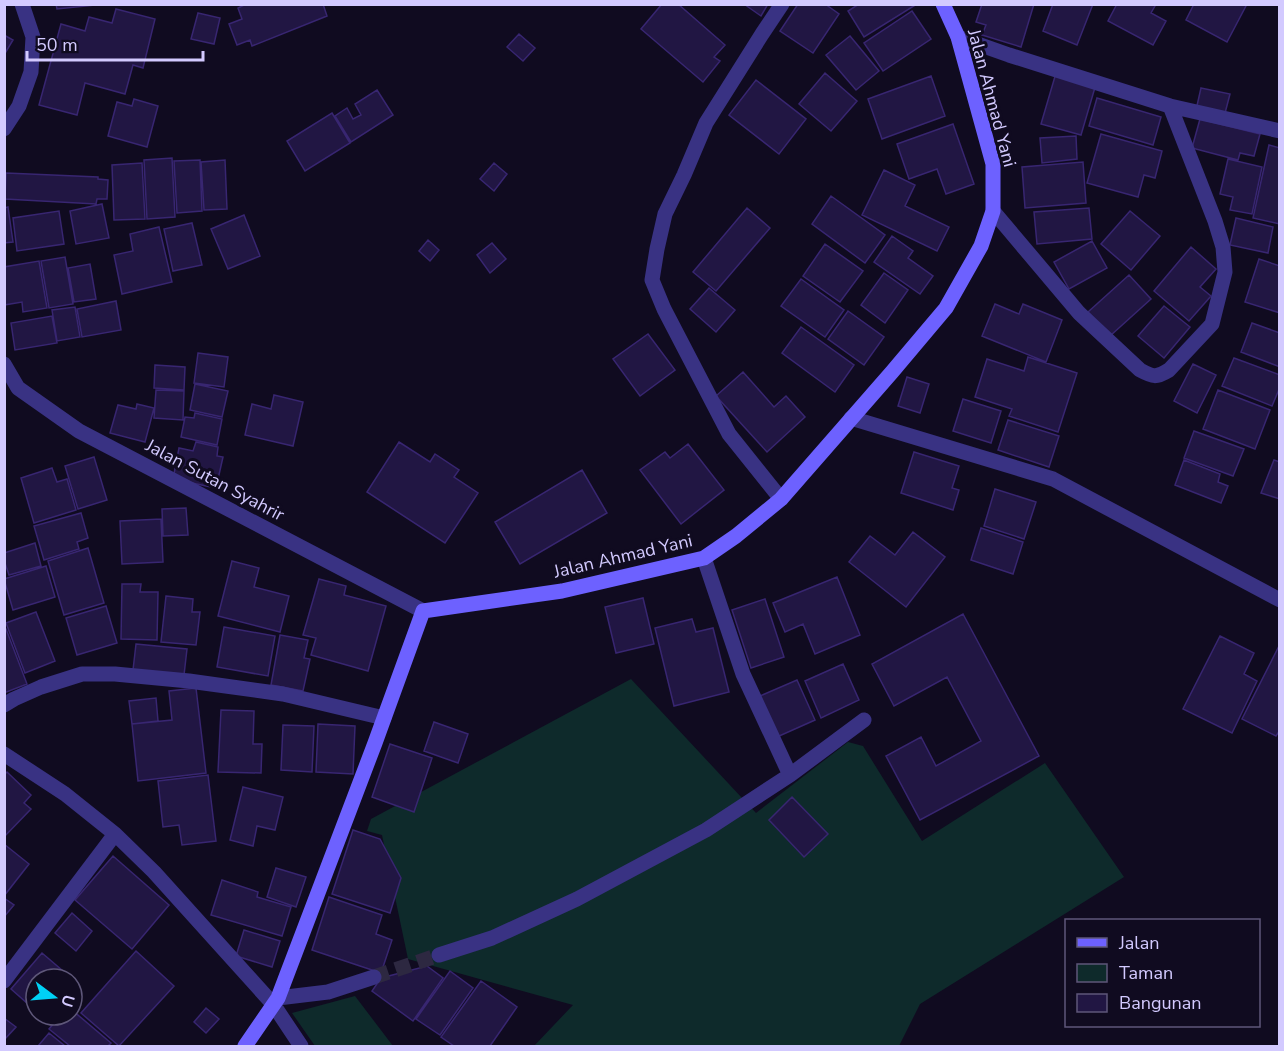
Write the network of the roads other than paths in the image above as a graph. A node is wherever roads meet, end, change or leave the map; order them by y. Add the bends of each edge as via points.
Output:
1 (22, 4) edge
2 (782, 4) edge
3 (943, 4) edge
4 (958, 37) junction
5 (1170, 106) junction
6 (4, 129) edge
7 (1280, 131) edge
8 (993, 211) junction
9 (4, 364) edge
10 (851, 418) junction
11 (781, 499) junction
12 (704, 558) junction
13 (1280, 600) edge
14 (423, 611) junction
15 (4, 705) edge
16 (384, 718) junction
17 (864, 720) dead end
18 (4, 754) edge
19 (790, 775) junction
20 (115, 834) junction
21 (439, 955) tunnel mouth
22 (374, 977) tunnel mouth
23 (4, 981) edge
24 (276, 1001) junction
25 (245, 1047) edge
26 (301, 1047) edge

1 - 6 street via 33,37 31,72 19,106
2 - 11 street via 706,123 665,214 652,280 729,434
3 - 4 street, Jalan Ahmad Yani
4 - 5 street
4 - 8 street, Jalan Ahmad Yani via 993,164
5 - 7 street
5 - 8 street via 1215,221 1223,247 1224,272 1212,324 1169,370 1151,376 1140,370 1079,312
8 - 10 street, Jalan Ahmad Yani via 981,246 946,308
9 - 14 street, Jalan Sutan Syahrir via 18,388 79,431
10 - 11 street, Jalan Ahmad Yani
10 - 13 street via 1053,478
11 - 12 street, Jalan Ahmad Yani
12 - 14 street, Jalan Ahmad Yani via 562,591
12 - 19 street via 743,674
14 - 16 street
15 - 16 street via 41,687 82,674 115,674 283,694
16 - 24 street
17 - 19 street
18 - 20 street via 65,794
19 - 21 street via 706,830 577,899 492,938
20 - 23 street
20 - 24 street
22 - 24 street via 328,992
24 - 25 street
24 - 26 street

